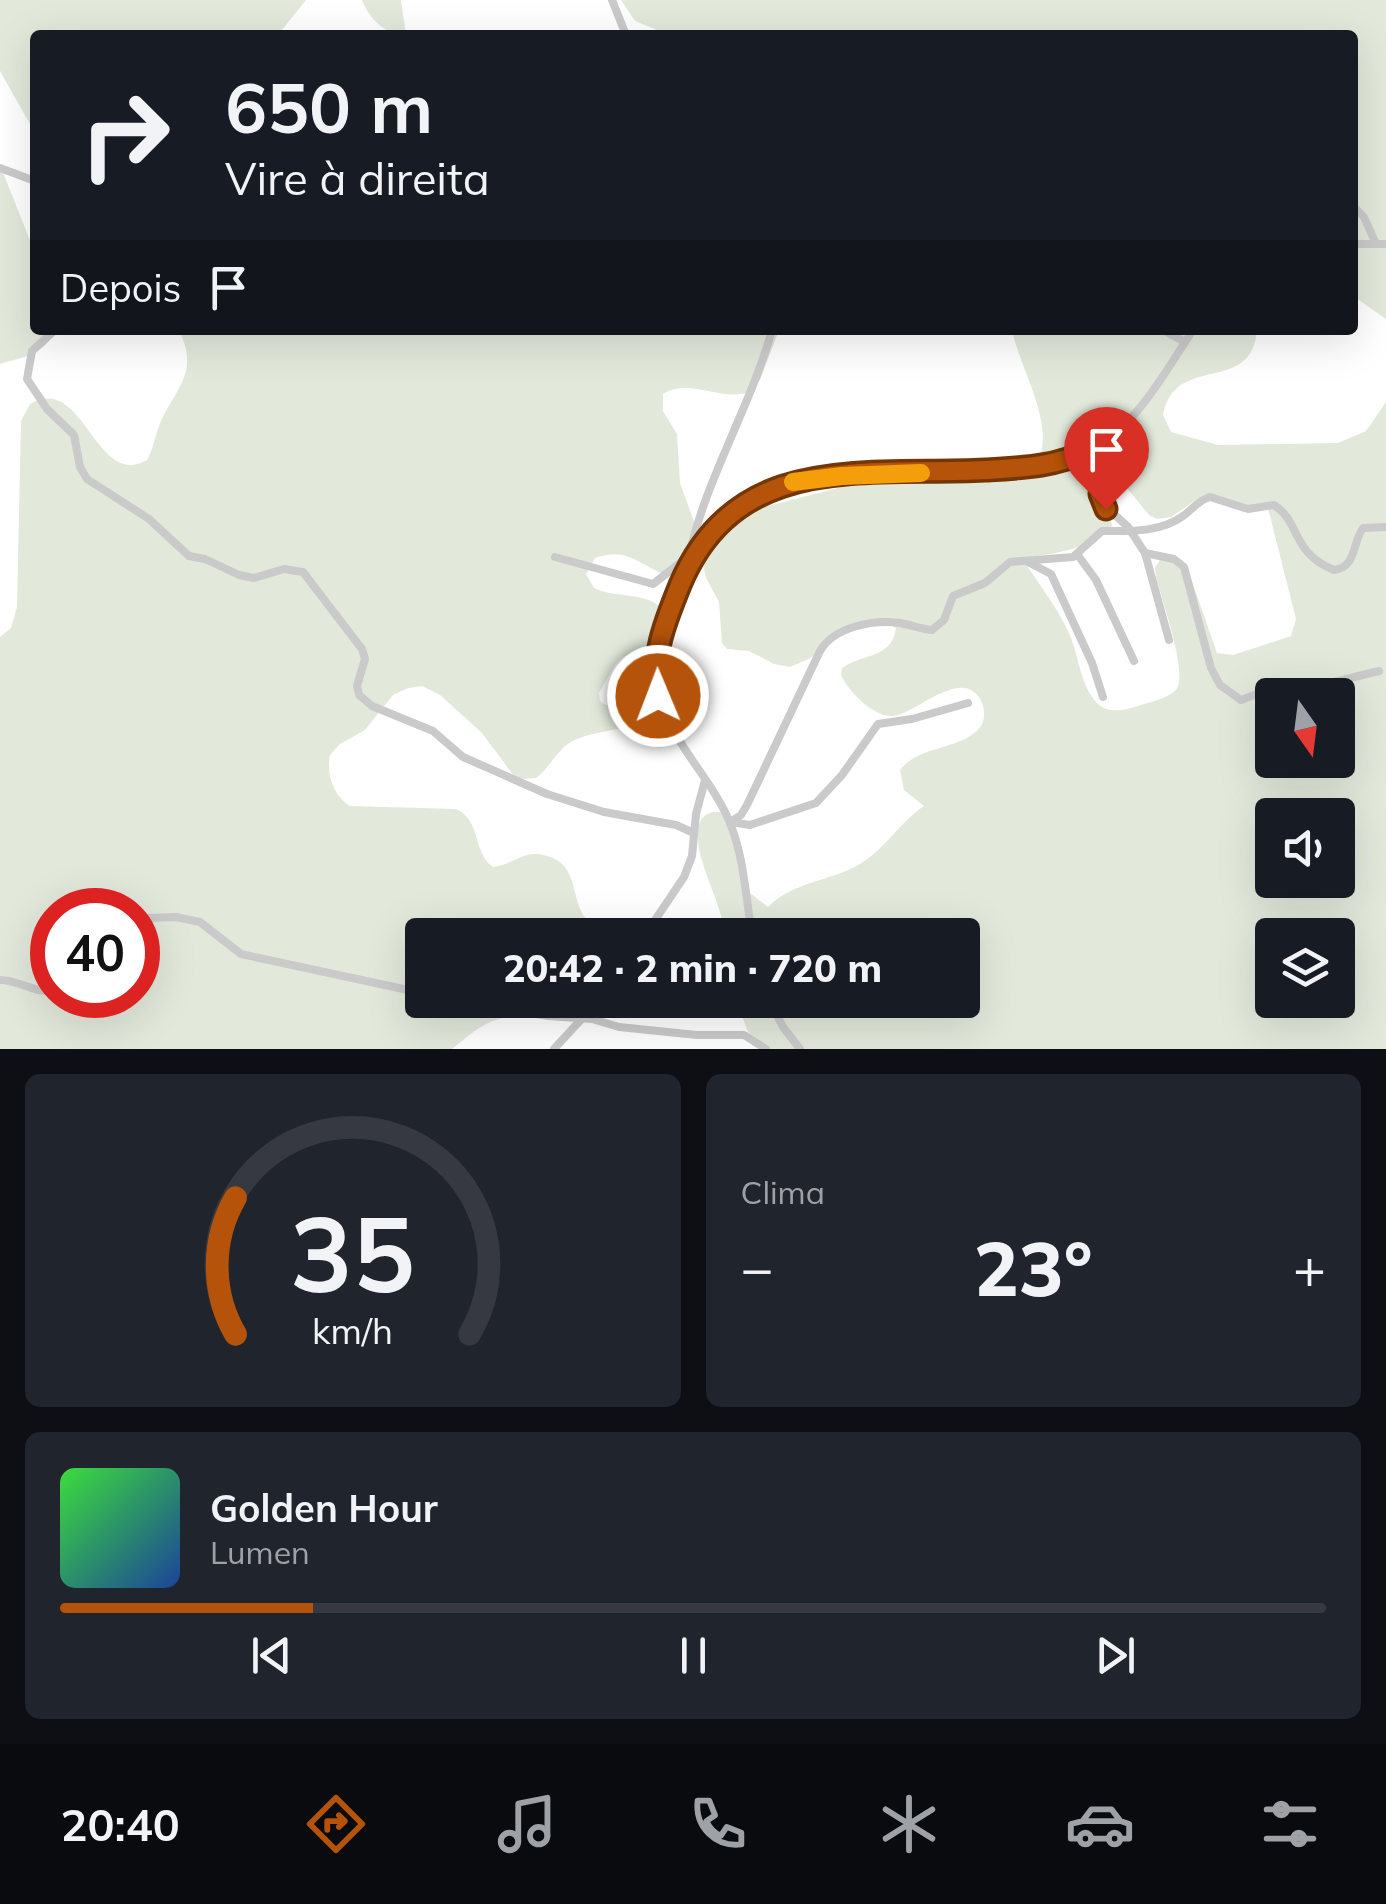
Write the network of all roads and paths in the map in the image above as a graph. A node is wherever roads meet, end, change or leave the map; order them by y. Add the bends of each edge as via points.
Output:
1 (612, 0) edge
2 (624, 30) edge
3 (0, 168) edge
4 (30, 179) edge
5 (1358, 212) edge
6 (1358, 244) edge
7 (1376, 244) junction
8 (1386, 244) edge
9 (50, 335) edge
10 (771, 335) edge
11 (1173, 335) edge
12 (1190, 335) edge
13 (1185, 342) junction
14 (1089, 450) junction
15 (701, 509) junction
16 (723, 518) junction
17 (1386, 527) edge
18 (1132, 532) junction
19 (1145, 553) junction
20 (1076, 554) junction
21 (689, 556) junction
22 (555, 557) dead end
23 (1022, 559) junction
24 (686, 570) junction
25 (1169, 640) dead end
26 (1134, 661) dead end
27 (1378, 672) dead end
28 (1103, 697) dead end
29 (968, 703) dead end
30 (705, 780) junction
31 (730, 822) junction
32 (694, 834) junction
33 (160, 917) edge
34 (656, 918) edge
35 (749, 918) edge
36 (0, 980) edge
37 (30, 987) edge
38 (405, 988) edge
39 (568, 1018) edge
40 (778, 1018) edge
41 (580, 1020) junction
42 (554, 1049) edge
43 (766, 1049) edge
44 (800, 1049) edge

1 - 2 street
3 - 4 street
5 - 7 street
6 - 7 street
7 - 8 street
9 - 32 street via 32,351 28,379 74,435 88,478 189,556 238,576 303,572 362,649 356,686 372,706 433,731 464,756 547,794
10 - 15 street
11 - 13 street
12 - 13 street
13 - 14 street via 1148,402
14 - 16 street via 1026,468 796,482 756,496
14 - 18 street via 1104,474 1102,504
15 - 16 street via 709,518
15 - 21 street
16 - 24 street
17 - 18 street via 1364,528 1350,563 1334,570 1305,550 1286,513 1274,505 1248,509 1210,497 1172,522
18 - 19 street
18 - 20 street via 1102,531
19 - 25 street
19 - 27 street via 1184,567 1215,679 1233,696 1241,700 1283,684 1322,685
20 - 23 street
20 - 26 street via 1096,580
21 - 22 street via 653,584
21 - 24 street
23 - 28 street via 1051,574
23 - 31 street via 953,596 932,630 878,622 827,639 747,805
24 - 30 street via 658,645 655,674 663,710
29 - 31 street via 878,724 816,803 750,824
30 - 31 street
30 - 32 street
31 - 35 street
32 - 34 street via 684,876
33 - 38 street via 200,922 241,954
36 - 37 street
39 - 41 street
40 - 44 street
41 - 42 street
41 - 43 street via 744,1035

